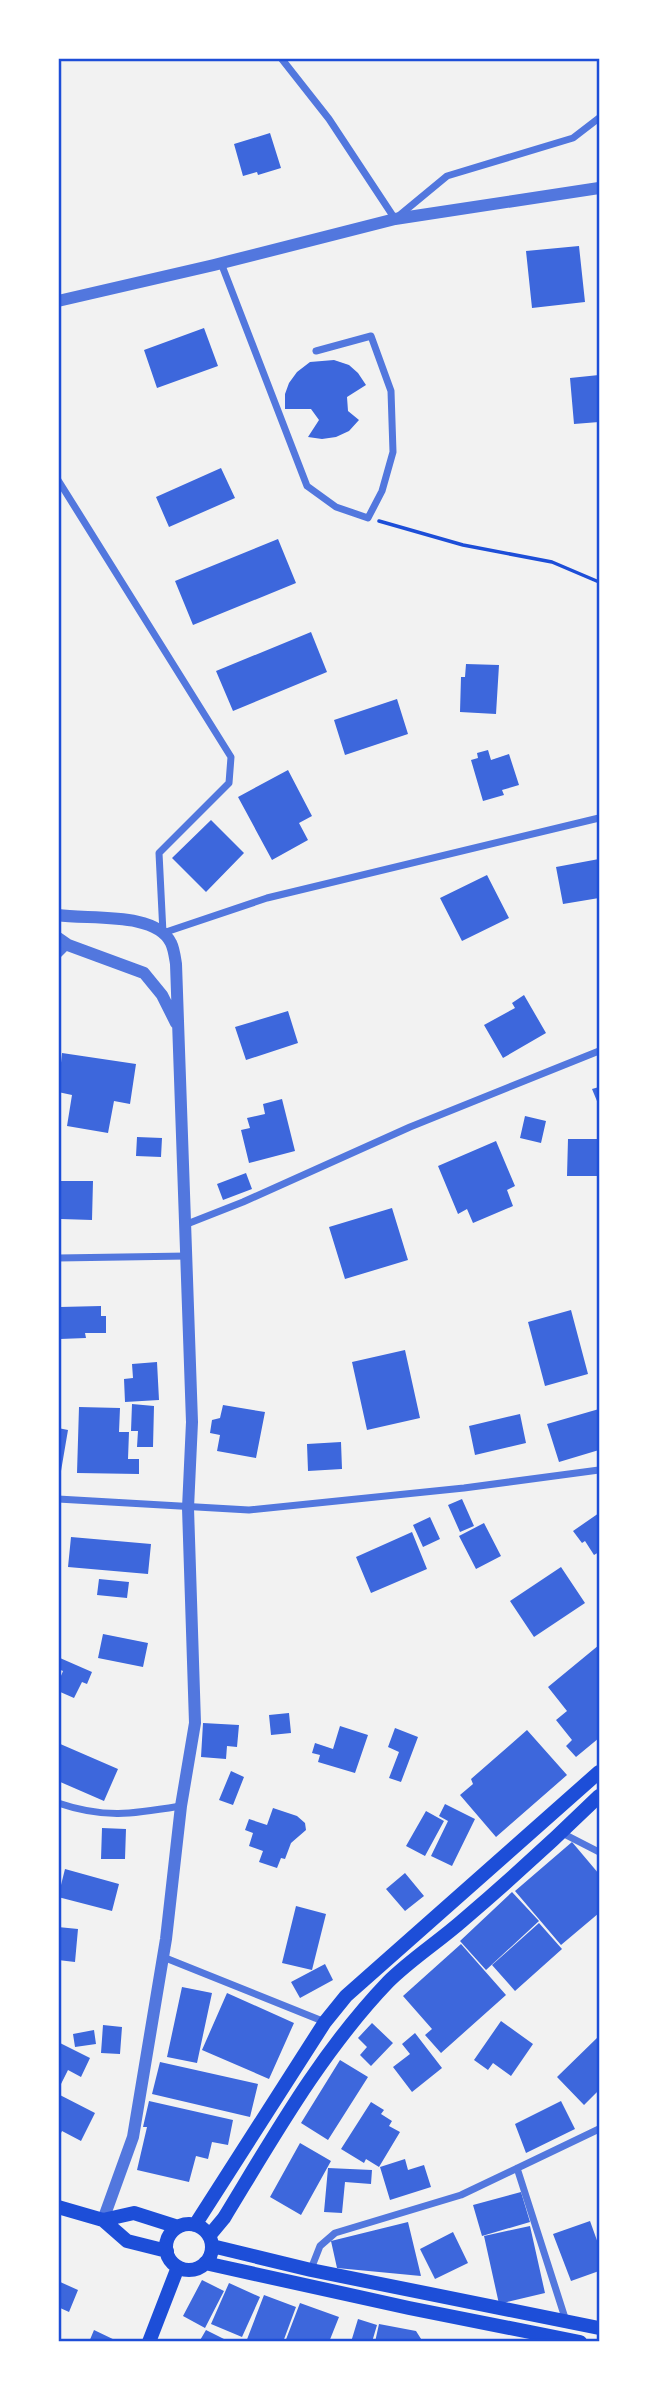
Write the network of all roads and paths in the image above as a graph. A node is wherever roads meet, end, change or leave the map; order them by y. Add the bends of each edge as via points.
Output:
1 (281, 58) edge
2 (599, 118) edge
3 (599, 188) edge
4 (395, 219) junction
5 (221, 263) junction
6 (58, 300) edge
7 (316, 351) dead end
8 (58, 480) edge
9 (368, 518) junction
10 (599, 583) edge
11 (599, 818) edge
12 (58, 915) edge
13 (163, 933) junction
14 (63, 941) edge
15 (58, 955) edge
16 (177, 1027) junction
17 (599, 1051) edge
18 (187, 1224) junction
19 (187, 1256) junction
20 (58, 1258) edge
21 (599, 1470) edge
22 (58, 1499) edge
23 (188, 1508) junction
24 (599, 1772) edge
25 (599, 1796) edge
26 (58, 1802) edge
27 (181, 1806) junction
28 (562, 1833) junction
29 (599, 1852) edge
30 (163, 1957) junction
31 (325, 2022) junction
32 (599, 2129) edge
33 (517, 2168) junction
34 (58, 2207) edge
35 (103, 2220) junction
36 (195, 2225) junction
37 (178, 2227) junction
38 (211, 2241) junction
39 (167, 2251) junction
40 (205, 2263) junction
41 (178, 2267) junction
42 (311, 2270) junction
43 (566, 2321) junction
44 (599, 2328) edge
45 (149, 2342) edge
46 (580, 2342) edge

1 - 4 street via 329,119
2 - 4 street via 573,138 447,176
3 - 4 street
4 - 5 street
5 - 6 street
5 - 9 street via 307,486 336,507
7 - 9 street via 371,336 391,391 393,452 382,491
8 - 13 street via 231,757 229,783 159,853
9 - 10 path via 463,545 552,562
11 - 13 street via 267,898
12 - 13 street via 138,920
13 - 16 street via 171,942 176,964
14 - 15 street
14 - 16 street via 144,973 162,995
16 - 18 street
17 - 18 street
18 - 19 street
19 - 20 street
19 - 23 street via 192,1422
21 - 23 street via 249,1510
22 - 23 street
23 - 27 street via 195,1723
24 - 31 main road via 375,1969
25 - 28 main road
26 - 27 street via 84,1812 129,1815
27 - 30 street
28 - 29 street
28 - 38 main road via 390,1980 345,2030 301,2092
30 - 31 street
30 - 35 street via 133,2137
31 - 36 main road
32 - 33 street
33 - 42 street via 461,2194 335,2234 320,2246
33 - 43 street
34 - 35 main road
35 - 37 main road via 134,2213
35 - 39 main road via 127,2241
36 - 37 main road
36 - 38 main road
37 - 39 main road via 169,2238
38 - 40 main road via 211,2255
38 - 42 main road
39 - 41 main road
40 - 41 main road via 191,2270
40 - 46 main road
41 - 45 main road
42 - 43 main road
43 - 44 main road

